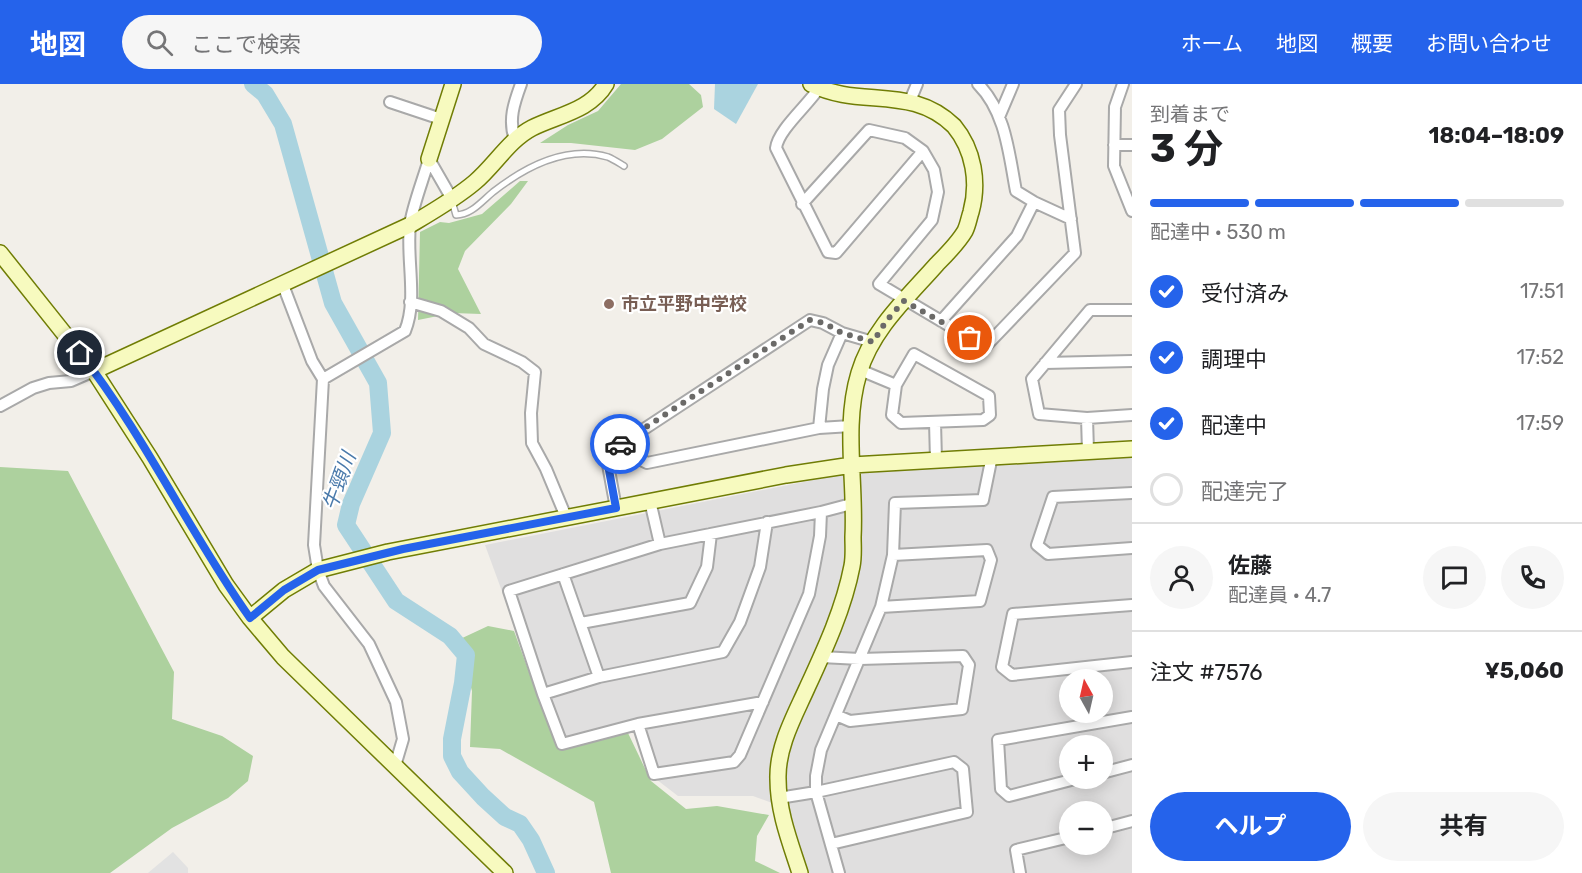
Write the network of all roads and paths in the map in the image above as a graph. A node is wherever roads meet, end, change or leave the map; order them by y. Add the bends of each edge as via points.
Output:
1 (453, 84) edge
2 (521, 84) edge
3 (978, 84) edge
4 (1013, 84) edge
5 (1076, 84) edge
6 (601, 85) edge
7 (815, 86) edge
8 (1122, 88) edge
9 (914, 90) edge
10 (1132, 91) edge
11 (390, 102) dead end
12 (999, 117) junction
13 (441, 119) junction
14 (515, 140) junction
15 (1114, 145) junction
16 (1132, 145) edge
17 (923, 151) junction
18 (429, 159) junction
19 (624, 166) dead end
20 (452, 199) junction
21 (1034, 202) junction
22 (802, 204) junction
23 (1131, 208) edge
24 (1071, 219) junction
25 (410, 225) junction
26 (0, 253) edge
27 (283, 285) junction
28 (904, 301) junction
29 (410, 302) junction
30 (1132, 310) edge
31 (941, 321) junction
32 (842, 333) junction
33 (873, 342) junction
34 (1132, 361) edge
35 (1045, 363) junction
36 (860, 370) junction
37 (94, 371) junction
38 (322, 379) junction
39 (896, 385) junction
40 (0, 406) edge
41 (1132, 415) edge
42 (1087, 418) junction
43 (935, 422) junction
44 (851, 426) junction
45 (819, 428) junction
46 (633, 436) junction
47 (1132, 449) edge
48 (1088, 451) junction
49 (992, 456) junction
50 (936, 460) junction
51 (852, 465) junction
52 (1132, 493) edge
53 (650, 501) junction
54 (855, 503) junction
55 (616, 508) junction
56 (821, 512) junction
57 (566, 517) junction
58 (767, 522) junction
59 (711, 534) junction
60 (660, 544) junction
61 (1132, 548) edge
62 (893, 555) junction
63 (318, 570) junction
64 (563, 574) junction
65 (1132, 605) edge
66 (881, 607) junction
67 (250, 618) junction
68 (580, 623) junction
69 (821, 657) junction
70 (860, 659) junction
71 (1132, 662) edge
72 (599, 677) junction
73 (543, 694) junction
74 (763, 702) junction
75 (836, 715) junction
76 (1132, 717) edge
77 (638, 724) junction
78 (1132, 765) edge
79 (395, 766) junction
80 (1113, 770) edge
81 (1059, 783) edge
82 (816, 792) junction
83 (779, 798) junction
84 (1132, 821) edge
85 (1113, 826) edge
86 (1059, 840) edge
87 (831, 844) junction
88 (505, 873) edge
89 (800, 873) edge
90 (839, 873) edge
91 (1020, 873) edge

1 - 13 street
2 - 14 street via 513,107 511,129
3 - 12 street
4 - 12 street
5 - 24 street via 1059,110
6 - 14 street via 594,99 582,108 531,129
7 - 9 street via 845,93
7 - 22 street via 810,101 777,142 779,156
8 - 10 street
8 - 15 street via 1114,107
9 - 28 street via 955,126 975,175 974,201 966,229
11 - 13 street
12 - 21 street via 1016,191
13 - 18 street
14 - 20 street via 476,182
15 - 16 street
15 - 23 street via 1114,166
17 - 22 street via 905,138 869,130
17 - 22 street via 836,253 828,252
17 - 28 street via 934,170 938,192 932,220 879,284
18 - 20 street
18 - 25 street
19 - 20 lane via 609,157 565,155 510,178 466,215 456,215
20 - 25 street
21 - 24 street
21 - 31 street via 1017,236
24 - 31 street via 1075,253 985,347
25 - 27 street
25 - 29 street
26 - 37 street
27 - 37 street
27 - 38 street
28 - 31 street
28 - 33 street
29 - 38 street via 405,331
29 - 57 street via 441,310 469,328 484,344 535,372 532,443
30 - 35 street via 1090,310
32 - 33 street
32 - 45 street via 828,365
32 - 46 street via 810,320
33 - 36 street
34 - 35 street
35 - 42 street via 1032,379 1039,414
36 - 39 street
36 - 44 street
37 - 40 street via 71,381 33,388
37 - 67 street
38 - 63 street via 314,545
39 - 43 street via 892,415 901,423
39 - 43 street via 914,354 989,396 990,416 983,420
41 - 42 street
42 - 48 street
43 - 50 street
44 - 45 street
44 - 51 street
45 - 46 street via 647,462 640,460
46 - 55 street via 606,454
47 - 48 street
48 - 49 street
49 - 50 street
49 - 62 street via 983,500 895,503
50 - 51 street
51 - 53 street
51 - 54 street
52 - 61 street via 1053,497 1037,545 1048,554
53 - 55 street
53 - 60 street
54 - 56 street
54 - 69 street via 852,564 846,593
55 - 57 street
56 - 58 street
56 - 74 street via 809,594
57 - 63 street
58 - 59 street
58 - 72 street via 760,567 740,622 723,652
59 - 60 street
59 - 68 street via 707,567 690,603
60 - 64 street
62 - 66 street
62 - 66 street via 987,550 991,560 980,601
63 - 67 street via 284,590
63 - 79 street via 324,586 369,644 396,702 403,739
64 - 68 street
64 - 73 street via 509,591
65 - 71 street via 1013,614 1002,668 1012,675
66 - 70 street
67 - 79 street via 283,657
68 - 72 street
69 - 70 street
69 - 83 street via 780,756
70 - 75 street
70 - 75 street via 963,656 969,665 962,709 850,721
72 - 73 street
73 - 77 street via 562,744
74 - 77 street
74 - 77 street via 734,762 654,774
75 - 82 street via 822,750
76 - 81 street via 998,740 1001,789 1009,796
78 - 80 street
79 - 88 street
82 - 83 street
82 - 87 street
82 - 87 street via 954,762 963,769 967,812
83 - 89 street
84 - 85 street
86 - 91 street via 1016,850
87 - 90 street

